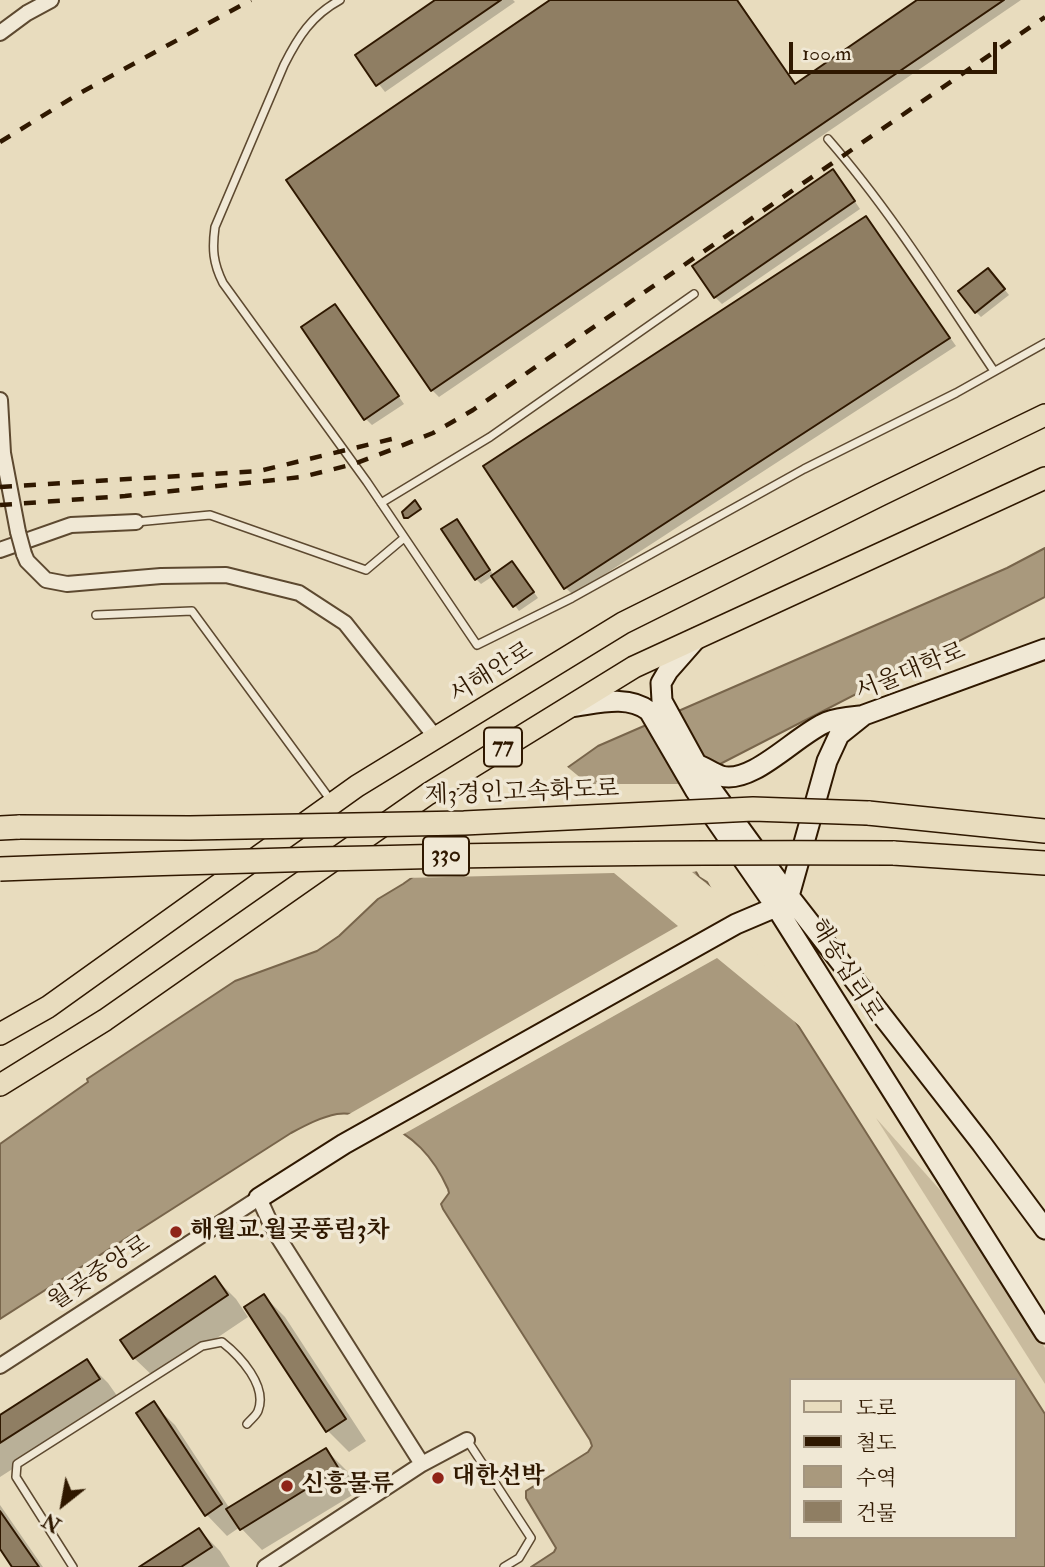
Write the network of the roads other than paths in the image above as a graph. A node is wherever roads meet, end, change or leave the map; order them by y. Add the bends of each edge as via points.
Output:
1 (51, 0) edge
2 (340, 0) edge
3 (0, 33) edge
4 (828, 139) dead end
5 (694, 294) dead end
6 (1045, 343) edge
7 (994, 371) junction
8 (0, 400) edge
9 (1044, 415) edge
10 (1045, 478) edge
11 (381, 503) junction
12 (136, 523) joint
13 (404, 538) junction
14 (0, 550) edge
15 (96, 615) dead end
16 (697, 638) junction
17 (1045, 649) edge
18 (565, 708) junction
19 (864, 715) junction
20 (437, 739) junction
21 (696, 764) junction
22 (333, 803) junction
23 (906, 817) junction
24 (1045, 817) edge
25 (10, 827) edge
26 (1045, 831) edge
27 (1045, 863) edge
28 (0, 869) edge
29 (782, 901) junction
30 (0, 1034) edge
31 (0, 1085) edge
32 (259, 1198) junction
33 (1045, 1229) edge
34 (1045, 1333) edge
35 (0, 1366) edge
36 (247, 1424) dead end
37 (467, 1440) joint
38 (422, 1464) junction
39 (286, 1561) edge
40 (73, 1567) edge
41 (265, 1567) edge
42 (504, 1567) edge

1 - 3 street
2 - 11 lane via 323,9 295,43 215,226 212,249 223,283
4 - 7 lane via 883,209
5 - 11 lane via 490,437
6 - 7 lane
7 - 13 lane via 477,645
8 - 20 street, bridge via 3,453 18,532 27,561 46,580 67,584 226,575 299,593 345,623
9 - 20 main road, 서해안로 / 77 via 623,623
10 - 16 main road, 77
11 - 13 lane
12 - 13 lane via 209,515 366,570
12 - 14 street via 71,525
15 - 22 lane via 192,611
16 - 18 main road, 77 via 634,667
16 - 21 main road, 해송십리로 via 661,683 662,701
17 - 19 main road, 서울대학로
18 - 29 main road, 해송십리로 via 628,701 649,711 695,790
18 - 31 main road, 77 via 429,794 105,1020
19 - 21 main road via 829,721 739,776 722,776
19 - 29 main road, 서울대학로 via 839,735 827,761
20 - 22 main road, 서해안로 / 77
21 - 29 main road, 해송십리로
22 - 30 main road, 서해안로 / 77 via 48,1007
23 - 24 highway
23 - 25 highway, 제3경인고속화도로 / 330, bridge via 752,809 451,823
23 - 26 highway, 제3경인고속화도로 / 330
27 - 28 highway, 330, bridge via 893,853 758,852 463,855
29 - 32 main road via 344,1144
29 - 33 main road, 해송십리로 via 982,1144
29 - 34 main road, 해송십리로
32 - 35 street, 월곶중앙로
32 - 38 street via 273,1229
36 - 40 lane via 258,1412 260,1394 247,1368 222,1342 202,1346 17,1464 16,1477
37 - 38 street
37 - 42 lane via 531,1538 519,1558
38 - 39 street
39 - 41 street

